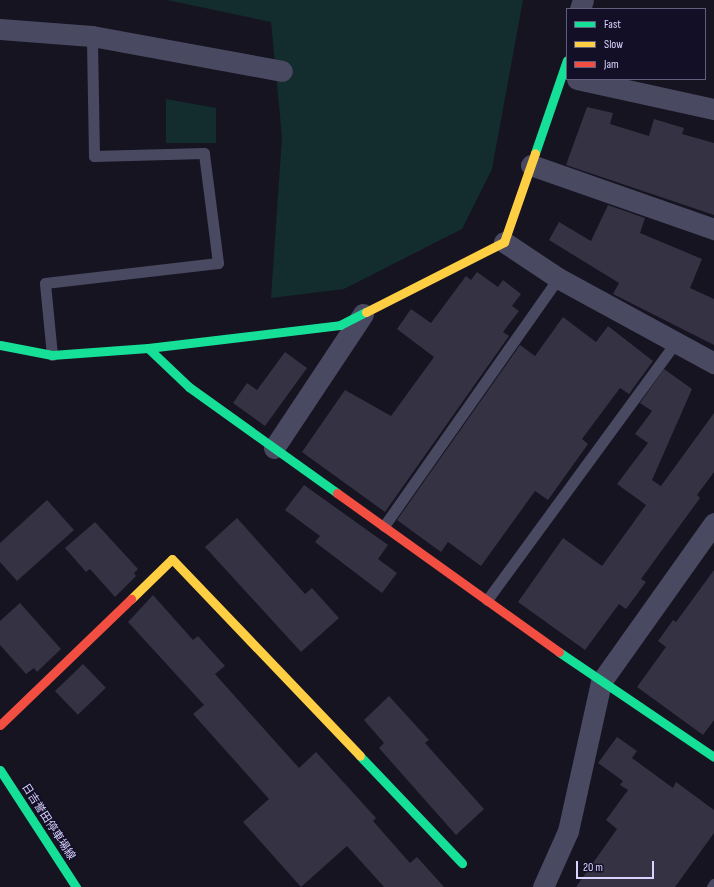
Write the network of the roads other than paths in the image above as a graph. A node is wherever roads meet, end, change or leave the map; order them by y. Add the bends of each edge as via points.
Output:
1 (0, 29) edge
2 (92, 36) junction
3 (282, 71) dead end
4 (566, 80) edge
5 (597, 80) edge
6 (714, 109) edge
7 (531, 165) junction
8 (714, 229) edge
9 (504, 242) junction
10 (558, 278) junction
11 (363, 314) junction
12 (677, 340) junction
13 (0, 345) edge
14 (148, 348) junction
15 (52, 355) junction
16 (714, 363) edge
17 (274, 448) junction
18 (714, 522) edge
19 (384, 526) junction
20 (487, 600) junction
21 (601, 682) junction
22 (0, 725) edge
23 (712, 753) edge
24 (0, 770) edge
25 (462, 863) dead end
26 (714, 884) edge
27 (76, 887) edge
28 (543, 887) edge
29 (712, 887) edge

1 - 2 street
2 - 3 street
2 - 15 lane via 94,156 204,153 218,263 45,283
4 - 7 street
5 - 6 street
7 - 8 street
7 - 9 street
9 - 10 street
9 - 11 street
10 - 12 street
10 - 19 lane
11 - 14 street via 340,325
11 - 17 street
12 - 16 street
12 - 20 lane
13 - 15 street
14 - 15 street
14 - 17 street via 189,387
17 - 19 street
18 - 21 street
19 - 20 street
20 - 21 street
21 - 23 street
21 - 28 street via 568,831
22 - 25 street via 172,559
24 - 27 street, 日吉誉田停車場線
26 - 29 lane

